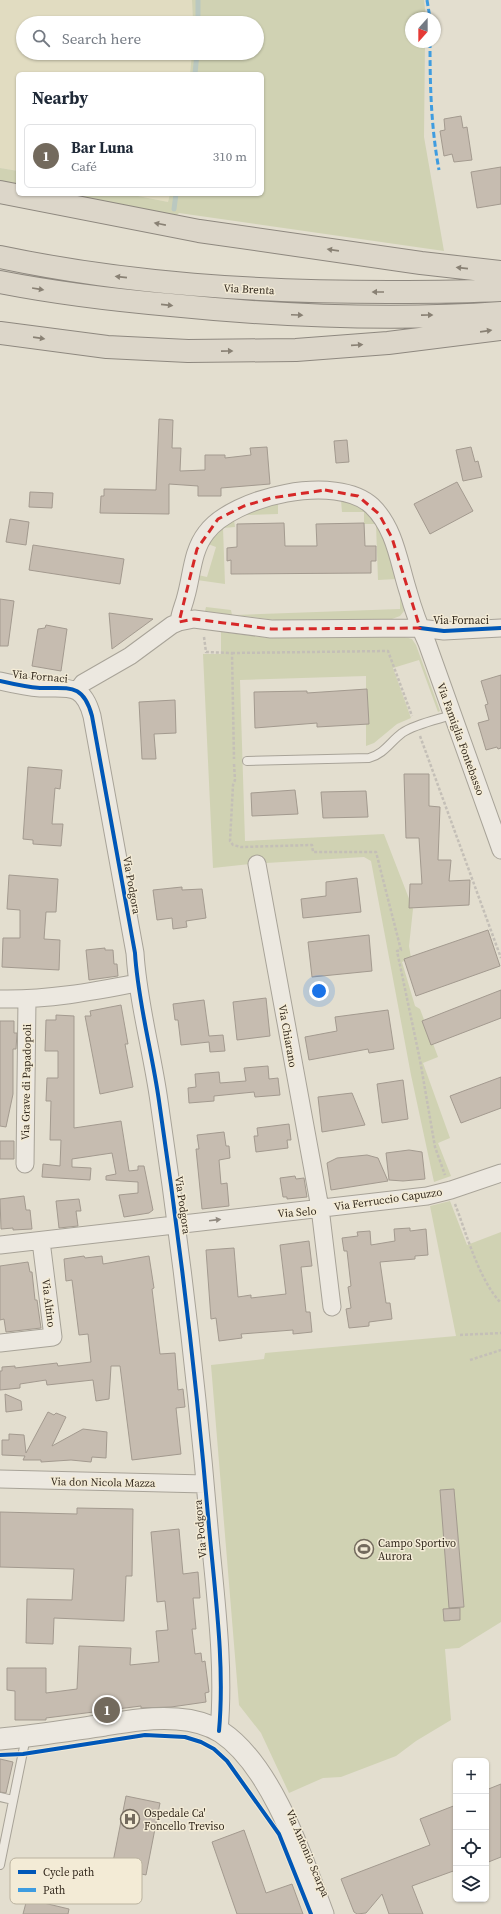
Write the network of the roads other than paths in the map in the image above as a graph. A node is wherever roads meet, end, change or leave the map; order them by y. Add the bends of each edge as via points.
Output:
1 (0, 192) edge
2 (16, 195) edge
3 (20, 196) edge
4 (0, 257) edge
5 (501, 272) edge
6 (0, 282) edge
7 (501, 290) edge
8 (501, 313) edge
9 (501, 329) edge
10 (0, 333) edge
11 (178, 622) junction
12 (420, 628) junction
13 (501, 628) edge
14 (0, 681) edge
15 (77, 691) junction
16 (452, 715) junction
17 (247, 761) dead end
18 (501, 850) edge
19 (256, 864) dead end
20 (137, 983) junction
21 (0, 999) edge
22 (27, 999) junction
23 (25, 1164) dead end
24 (501, 1173) edge
25 (320, 1208) junction
26 (176, 1225) junction
27 (41, 1241) junction
28 (0, 1245) edge
29 (332, 1307) dead end
30 (0, 1343) edge
31 (0, 1479) edge
32 (206, 1484) junction
33 (219, 1731) junction
34 (26, 1737) junction
35 (0, 1739) edge
36 (0, 1797) edge
37 (14, 1800) junction
38 (0, 1865) edge
39 (324, 1914) edge

2 -> 1 highway
5 -> 3 highway via 198,231
7 -> 4 highway, Via Brenta via 313,292 221,288 92,274
6 -> 8 highway, Via Brenta via 123,300 230,311 312,316
10 -> 9 highway via 107,347 188,351 304,349 388,343
11 - 12 street, Via Fornaci via 194,619 271,629
11 - 12 street, Via Fornaci via 197,550 205,534 218,519 244,506 270,498 296,492 334,490 361,498 372,506 384,522 392,538
11 - 15 street, Via Fornaci via 130,656 83,683
12 - 13 street, Via Fornaci via 444,631
12 - 16 street, Via Famiglia Fontebasso
14 - 15 street, Via Fornaci via 31,687 68,687
15 - 20 street, Via Podgora via 86,699 92,716 136,953
16 - 17 lane via 402,733 379,754 369,758
16 - 18 street, Via Famiglia Fontebasso
19 - 25 street, Via Chiarano
20 - 22 street via 83,994
20 - 26 street, Via Podgora via 159,1099
21 - 22 street
22 - 23 street, Via Grave di Papadopoli
24 - 25 street, Via Ferruccio Capuzzo via 428,1196
26 -> 25 street, Via Selo
25 - 29 street, Via Selo
26 - 27 street
26 - 32 street, Via Podgora
27 - 28 street
27 - 30 street, Via Altino via 53,1337
31 - 32 street, Via don Nicola Mazza
32 - 33 street, Via Podgora via 222,1698
33 - 34 street, Via Antonio Scarpa via 189,1720 166,1719 130,1721
33 - 39 street, Via Antonio Scarpa via 244,1753 277,1804 301,1854
34 - 35 street, Via Antonio Scarpa
34 - 37 lane
36 - 37 lane
37 - 38 lane

